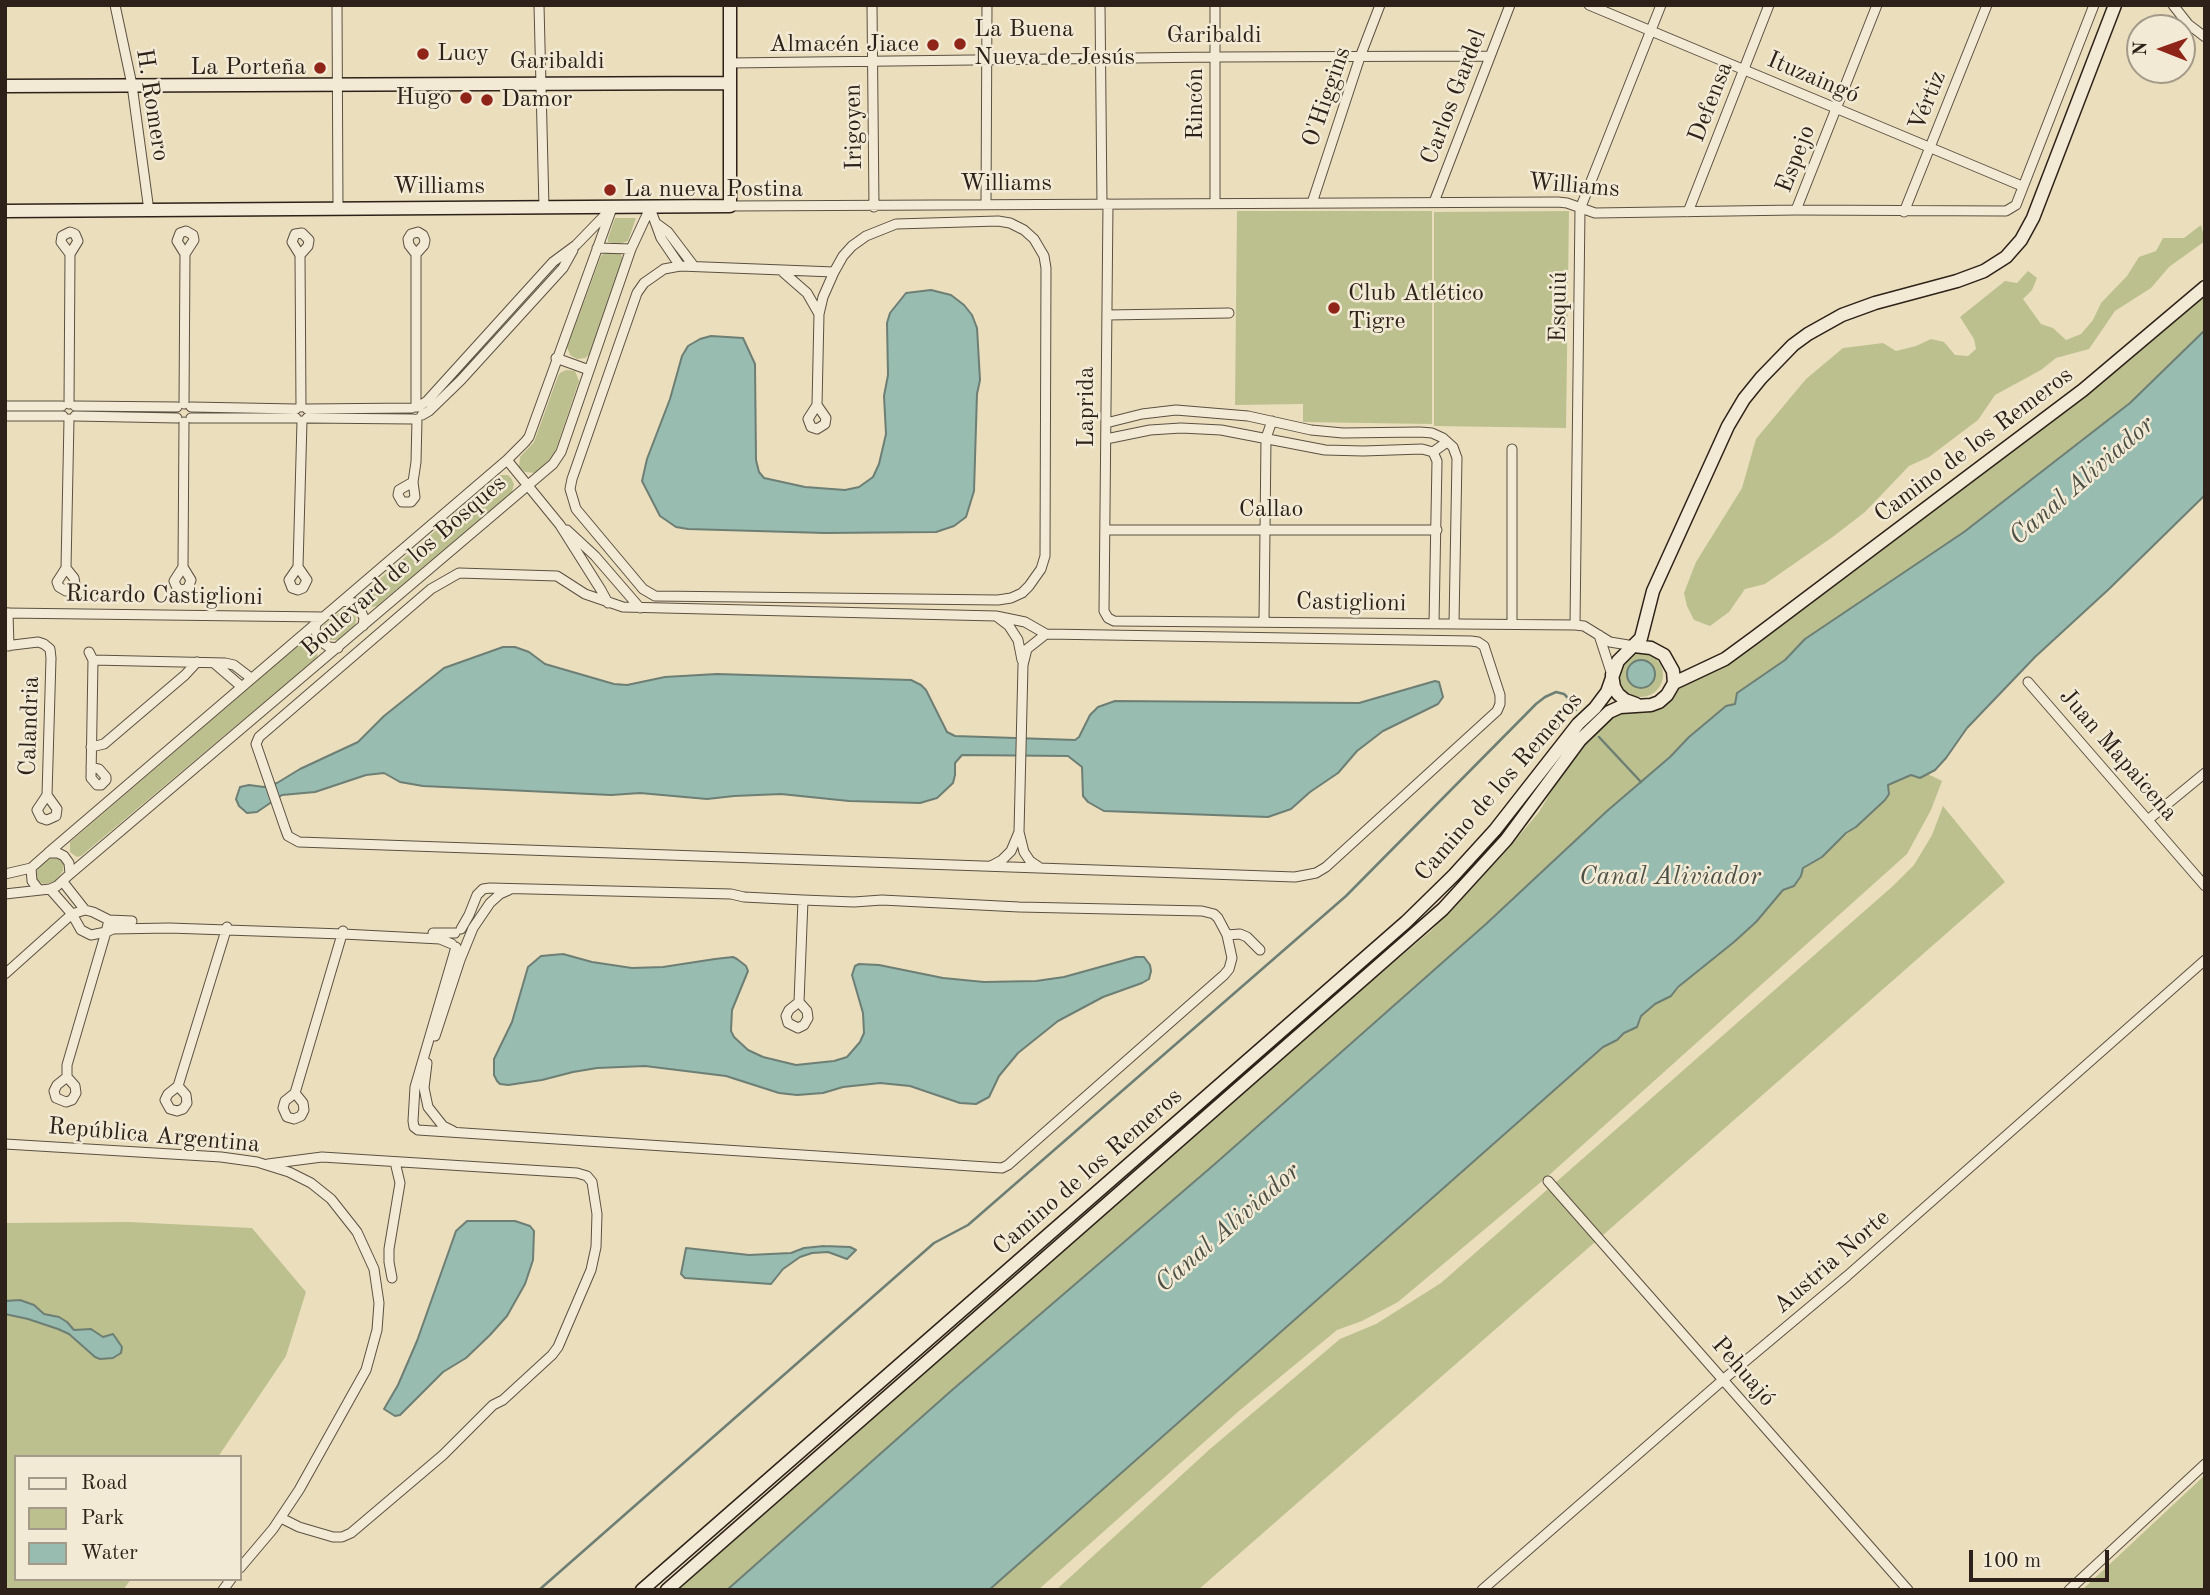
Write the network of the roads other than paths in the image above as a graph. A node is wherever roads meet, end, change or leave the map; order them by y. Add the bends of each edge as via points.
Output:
1 (115, 5) edge
2 (337, 5) edge
3 (539, 5) edge
4 (730, 5) edge
5 (872, 5) edge
6 (987, 5) edge
7 (1100, 5) edge
8 (1215, 5) edge
9 (1380, 5) edge
10 (1510, 5) edge
11 (1590, 5) edge
12 (1661, 5) edge
13 (1769, 5) edge
14 (1877, 5) edge
15 (1987, 5) edge
16 (2116, 5) edge
17 (2173, 5) edge
18 (2092, 6) edge
19 (1650, 31) junction
20 (2205, 37) edge
21 (1489, 56) junction
22 (1215, 57) junction
23 (1360, 57) junction
24 (1100, 59) junction
25 (988, 60) junction
26 (872, 61) junction
27 (730, 63) junction
28 (1744, 69) junction
29 (338, 83) junction
30 (541, 83) junction
31 (730, 83) junction
32 (132, 85) junction
33 (5, 86) edge
34 (1837, 108) junction
35 (1930, 147) junction
36 (2022, 186) junction
37 (1434, 202) junction
38 (1215, 203) junction
39 (1312, 203) junction
40 (1105, 204) junction
41 (986, 205) junction
42 (730, 206) junction
43 (874, 206) junction
44 (338, 208) junction
45 (544, 208) junction
46 (612, 208) junction
47 (650, 208) junction
48 (1580, 209) junction
49 (1796, 210) junction
50 (5, 211) edge
51 (149, 211) junction
52 (1688, 212) junction
53 (1904, 212) junction
54 (656, 223) junction
55 (597, 248) junction
56 (631, 248) junction
57 (70, 254) dead end
58 (185, 254) dead end
59 (416, 254) dead end
60 (300, 255) dead end
61 (693, 265) junction
62 (680, 266) junction
63 (780, 271) junction
64 (834, 272) junction
65 (2205, 287) edge
66 (1229, 313) dead end
67 (819, 314) junction
68 (1107, 315) junction
69 (556, 358) junction
70 (589, 370) junction
71 (817, 405) dead end
72 (5, 406) edge
73 (184, 406) junction
74 (69, 411) junction
75 (416, 412) junction
76 (301, 414) junction
77 (5, 416) edge
78 (184, 420) junction
79 (1272, 421) junction
80 (1106, 423) junction
81 (1266, 438) junction
82 (1106, 439) junction
83 (1447, 442) junction
84 (1512, 449) dead end
85 (1433, 452) junction
86 (507, 460) junction
87 (413, 482) dead end
88 (528, 485) junction
89 (560, 524) junction
90 (1265, 529) junction
91 (1105, 530) junction
92 (1437, 530) junction
93 (298, 567) dead end
94 (66, 568) dead end
95 (183, 568) dead end
96 (343, 601) junction
97 (608, 603) junction
98 (640, 608) junction
99 (1104, 611) joint
100 (7, 613) edge
101 (996, 616) junction
102 (319, 621) junction
103 (1264, 621) junction
104 (1434, 623) junction
105 (1454, 623) junction
106 (1512, 624) junction
107 (1575, 625) junction
108 (363, 626) junction
109 (1046, 634) junction
110 (1599, 635) junction
111 (7, 646) edge
112 (1634, 646) junction
113 (338, 648) junction
114 (197, 662) junction
115 (213, 662) junction
116 (1023, 665) junction
117 (1612, 675) junction
118 (251, 678) junction
119 (2028, 682) dead end
120 (1674, 683) junction
121 (242, 687) junction
122 (1641, 706) junction
123 (91, 747) junction
124 (91, 767) dead end
125 (2205, 773) edge
126 (47, 795) dead end
127 (2149, 820) junction
128 (1019, 832) junction
129 (48, 853) junction
130 (990, 866) junction
131 (31, 868) junction
132 (1041, 868) junction
133 (5, 874) edge
134 (67, 878) junction
135 (2205, 886) edge
136 (50, 889) junction
137 (39, 890) junction
138 (511, 890) junction
139 (5, 894) edge
140 (803, 900) junction
141 (85, 910) junction
142 (72, 914) junction
143 (109, 920) junction
144 (60, 926) junction
145 (78, 926) junction
146 (227, 927) junction
147 (343, 931) junction
148 (458, 931) junction
149 (106, 932) junction
150 (470, 934) junction
151 (91, 935) junction
152 (1227, 935) junction
153 (458, 947) junction
154 (1261, 950) dead end
155 (100, 957) junction
156 (2205, 960) edge
157 (5, 974) edge
158 (799, 1002) dead end
159 (67, 1077) dead end
160 (178, 1086) dead end
161 (295, 1093) dead end
162 (462, 1134) junction
163 (5, 1144) edge
164 (395, 1162) junction
165 (268, 1164) junction
166 (1548, 1181) dead end
167 (392, 1278) dead end
168 (1724, 1379) junction
169 (2205, 1464) edge
170 (281, 1518) junction
171 (242, 1567) edge
172 (642, 1590) edge
173 (667, 1590) edge
174 (1482, 1590) edge
175 (1908, 1590) edge
176 (2069, 1590) edge

1 - 32 street, H. Romero
2 - 29 street
3 - 30 street
4 - 27 main road
5 - 26 street, Irigoyen
6 - 25 street
7 - 24 street, Laprida
8 - 22 street, Rincón
9 - 23 street, O'Higgins
10 - 21 street, Carlos Gardel
11 - 19 street, Ituzaingó
12 - 19 street, Esquiú
13 - 28 street, Defensa
14 - 34 street, Espejo
15 - 35 street, Vértiz
16 - 112 main road, Camino de los Remeros via 2021,240 1984,271 1842,315 1793,345 1761,378 1728,426 1653,591 1641,638
17 - 20 street
18 - 36 street
19 - 28 street, Ituzaingó
19 - 48 street, Esquiú
21 - 23 street, Garibaldi
21 - 37 street, Carlos Gardel
22 - 23 street, Garibaldi
22 - 24 street, Garibaldi
22 - 38 street, Rincón
23 - 39 street, O'Higgins
24 - 25 street, Garibaldi
24 - 40 street, Laprida
25 - 26 street, Garibaldi
25 - 41 street
26 - 27 street, Garibaldi
26 - 43 street, Irigoyen
27 - 31 main road
28 - 34 street, Ituzaingó
28 - 52 street, Defensa
29 - 30 main road, Garibaldi
29 - 32 main road, Garibaldi
29 - 44 street
30 - 31 main road, Garibaldi
30 - 45 street
31 - 42 main road
32 - 33 main road, Garibaldi
32 - 51 street, H. Romero
34 - 35 street, Ituzaingó
34 - 49 street, Espejo
35 - 36 street, Ituzaingó
35 - 53 street, Vértiz
36 - 53 street, Williams via 2016,205 2006,211
37 - 39 street, Williams
37 - 48 street, Williams via 1558,202
38 - 39 street, Williams
38 - 40 street, Williams
40 - 41 street, Williams
40 - 68 street, Laprida
41 - 43 street, Williams
42 - 43 street, Williams
42 - 47 main road, Williams
44 - 45 main road, Williams
44 - 51 main road, Williams
45 - 46 main road, Williams
46 - 47 main road, Williams
46 - 55 street, Boulevard de los Bosques
46 - 75 street via 553,262
47 - 54 street
47 - 56 street, Boulevard de los Bosques
48 - 52 street, Williams via 1595,213
48 - 107 street, Esquiú
49 - 52 street, Williams
49 - 53 street, Williams
50 - 51 main road, Williams
54 - 61 street
54 - 62 street
55 - 56 street
55 - 69 street, Boulevard de los Bosques
56 - 70 street, Boulevard de los Bosques
57 - 74 street
58 - 73 street
59 - 75 street
60 - 76 street
61 - 62 street
61 - 63 street
62 - 64 street via 653,275 637,293 570,489 576,509 643,589 655,596 998,600 1022,593 1035,580 1045,555 1046,268 1039,246 1024,230 998,221 896,224 852,246
63 - 64 street
63 - 67 street via 807,293
64 - 67 street
65 - 120 main road, Camino de los Remeros via 2082,390 1771,626 1725,659
66 - 68 street
67 - 71 street
68 - 80 street, Laprida
69 - 70 street
69 - 86 street, Boulevard de los Bosques via 529,437
70 - 88 street, Boulevard de los Bosques via 561,452
72 - 74 street
73 - 74 street
73 - 76 street
73 - 78 street via 193,413
73 - 78 street via 175,413
74 - 77 street
74 - 78 street
74 - 94 street
75 - 76 street
75 - 87 street
76 - 78 street
76 - 93 street
78 - 95 street
79 - 80 street via 1176,410
79 - 81 street
79 - 83 street via 1343,433 1433,433
80 - 82 street, Laprida
81 - 82 street via 1181,428
81 - 85 street via 1325,450
81 - 90 street
82 - 91 street, Laprida
83 - 85 street
83 - 105 street via 1457,458
84 - 106 street
85 - 92 street via 1437,461
86 - 88 street
86 - 96 street, Boulevard de los Bosques
88 - 89 street
88 - 108 street, Boulevard de los Bosques
89 - 97 street
89 - 98 street
90 - 91 street, Callao
90 - 92 street, Callao
90 - 103 street
91 - 99 street, Laprida
92 - 104 street
96 - 102 street, Boulevard de los Bosques
96 - 108 street via 359,607
97 - 98 street
97 - 130 street via 557,576 459,573 431,589 259,737 258,752 288,836 299,842
98 - 101 street
99 - 103 street, Castiglioni via 1114,621
100 - 102 street, Ricardo Castiglioni
100 - 111 street
101 - 109 street via 1025,622
101 - 116 street via 1018,640
102 - 113 street via 315,630 320,641
102 - 118 street, Boulevard de los Bosques
103 - 104 street, Castiglioni
104 - 105 street, Castiglioni
105 - 106 street, Castiglioni
106 - 107 street, Castiglioni
107 - 110 street, Castiglioni
108 - 113 street, Boulevard de los Bosques
109 - 116 street via 1027,649
109 - 132 street via 1478,642 1484,646 1500,704 1316,873 1295,877
110 - 112 street, Castiglioni
110 - 117 street
111 - 126 street, Calandria via 38,642 50,649
112 - 117 main road, Camino de los Remeros via 1618,661
112 - 120 main road via 1664,655
113 - 134 street, Boulevard de los Bosques
114 - 115 street
114 - 123 street via 104,744
114 - 123 street via 91,656
115 - 118 street via 234,665
115 - 121 street
116 - 128 street
117 - 122 main road via 1618,694
117 - 172 main road, Camino de los Remeros via 1595,708 1434,896
118 - 121 street, Boulevard de los Bosques
119 - 127 street, Juan Mapaicena
120 - 122 main road, Camino de los Remeros via 1659,702
121 - 129 street, Boulevard de los Bosques
122 - 173 main road, Camino de los Remeros via 1620,707 1590,728 1506,840 1443,909
123 - 124 street
125 - 127 street
127 - 135 street, Juan Mapaicena
128 - 130 street via 1011,851
128 - 132 street via 1024,852
129 - 131 street
129 - 134 street via 64,856 69,863
130 - 132 street
131 - 133 street
131 - 137 street via 32,881
134 - 136 street
134 - 141 street
136 - 137 street
136 - 142 street
137 - 139 street
138 - 140 street via 731,894
138 - 148 street via 480,891
138 - 150 street via 491,902
140 - 152 street via 1202,911 1214,914
140 - 158 street
141 - 142 street
141 - 143 street
142 - 144 street
142 - 145 street
143 - 146 street
143 - 149 street
144 - 145 street
144 - 157 street
145 - 151 street
146 - 147 street
146 - 149 street via 119,927
146 - 160 street
147 - 148 street
147 - 153 street via 440,939
147 - 161 street
148 - 150 street via 467,929
148 - 153 street via 453,935
149 - 151 street
149 - 155 street
150 - 153 street
151 - 155 street
152 - 154 street via 1247,937
152 - 162 street via 1232,958 1224,975 1002,1168
153 - 162 street via 424,1073 424,1088 428,1107 438,1121
153 - 162 street via 415,1087 413,1121 414,1127 424,1132
155 - 159 street
156 - 168 street, Austria Norte
163 - 165 street, República Argentina
164 - 165 street via 322,1157
164 - 167 street via 400,1183 389,1249
164 - 170 street via 587,1176 594,1187 597,1214 591,1270 552,1355 351,1533 333,1537
165 - 170 street, República Argentina via 311,1183 346,1216 374,1269 379,1303 366,1370
166 - 168 street, Pehuajó
168 - 174 street, Austria Norte
168 - 175 street, Pehuajó
169 - 176 street
170 - 171 street, República Argentina

